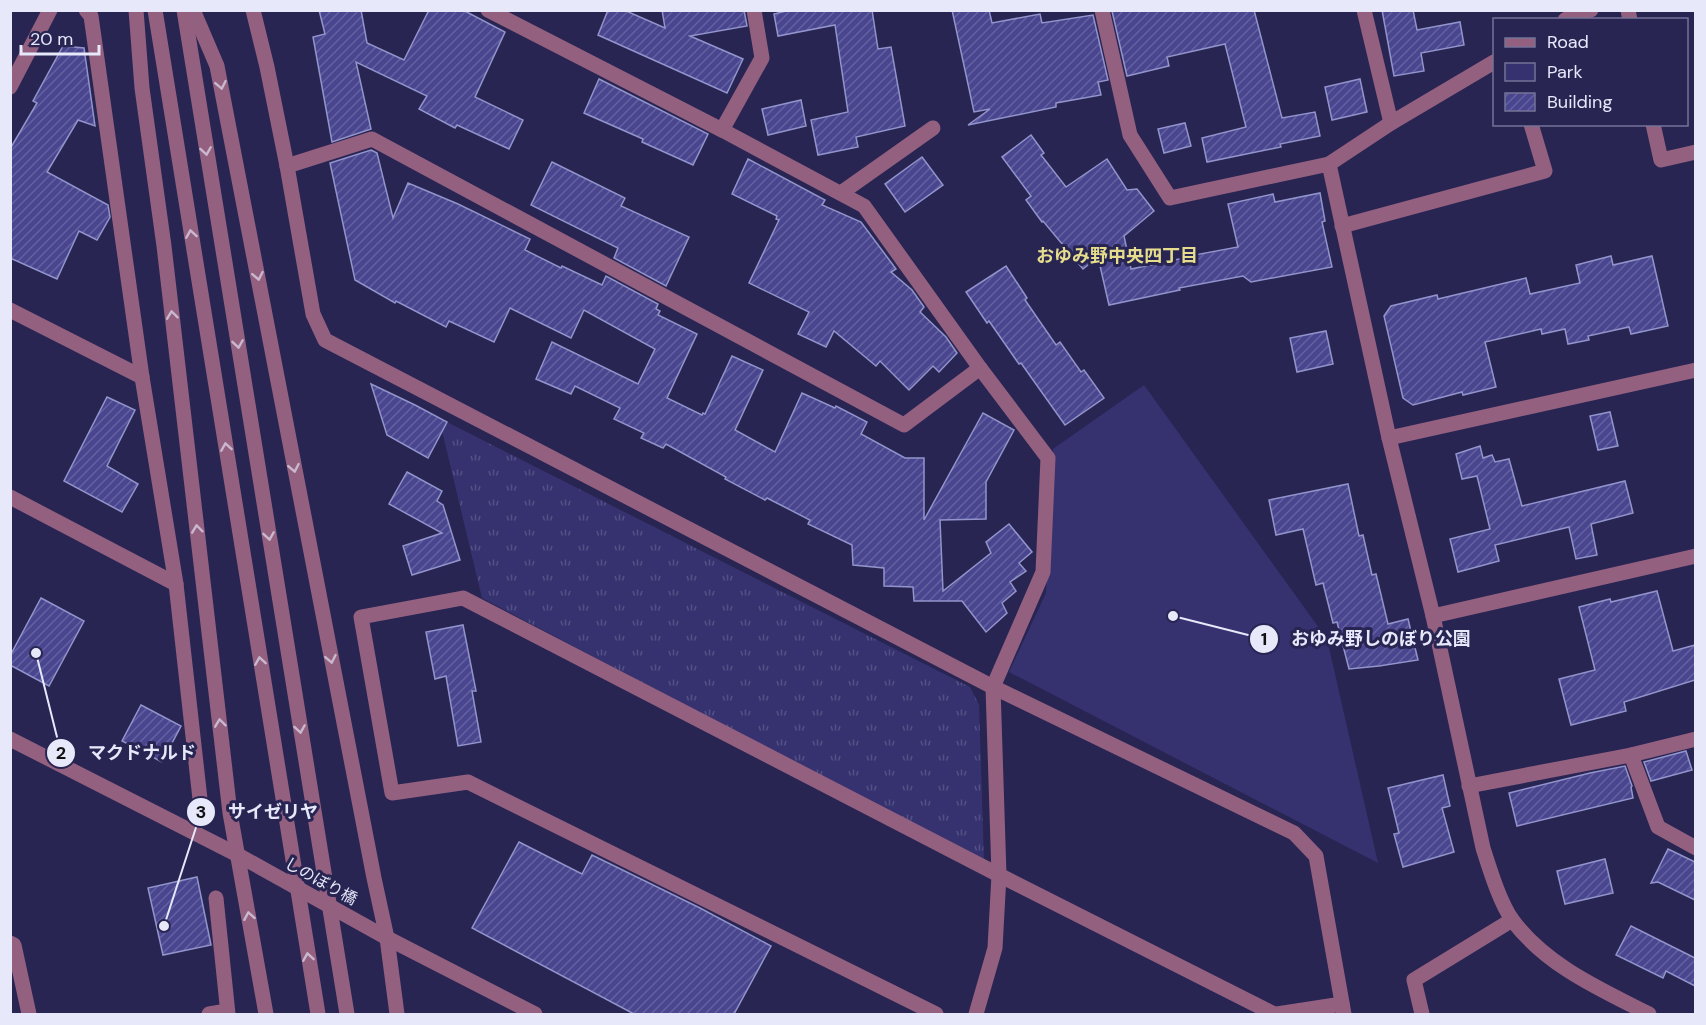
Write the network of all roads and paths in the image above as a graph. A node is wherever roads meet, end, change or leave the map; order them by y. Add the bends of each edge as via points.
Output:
1 (50, 10) edge
2 (86, 10) edge
3 (136, 10) edge
4 (155, 10) edge
5 (184, 10) edge
6 (193, 10) edge
7 (253, 10) edge
8 (488, 10) edge
9 (754, 10) edge
10 (1102, 10) edge
11 (1364, 10) edge
12 (1591, 10) edge
13 (1568, 18) edge
14 (1493, 63) edge
15 (10, 87) edge
16 (1391, 123) junction
17 (1532, 126) edge
18 (1653, 126) edge
19 (933, 128) dead end
20 (722, 130) junction
21 (1695, 152) edge
22 (1329, 164) junction
23 (287, 166) junction
24 (841, 193) junction
25 (1342, 226) junction
26 (10, 310) edge
27 (980, 368) junction
28 (1695, 370) edge
29 (142, 377) junction
30 (1389, 438) junction
31 (10, 497) edge
32 (1695, 556) edge
33 (176, 584) junction
34 (1433, 616) junction
35 (993, 687) junction
36 (10, 739) edge
37 (1695, 739) edge
38 (1631, 755) junction
39 (1469, 786) junction
40 (200, 799) dead end
41 (1695, 848) edge
42 (238, 855) junction
43 (999, 875) junction
44 (216, 898) dead end
45 (1512, 920) junction
46 (387, 938) junction
47 (10, 943) edge
48 (1343, 1009) edge
49 (227, 1013) edge
50 (29, 1014) edge
51 (209, 1014) edge
52 (266, 1014) edge
53 (318, 1014) edge
54 (347, 1014) edge
55 (397, 1014) edge
56 (535, 1014) edge
57 (936, 1014) edge
58 (976, 1014) edge
59 (1275, 1014) edge
60 (1422, 1014) edge
61 (1649, 1014) edge

1 - 15 street
2 - 29 street via 91,16
42 -> 3 street via 142,88
53 -> 4 street
5 -> 54 street
6 -> 46 street via 217,66
7 - 23 street
8 - 20 street
9 - 20 street via 762,58
10 - 22 street via 1130,135 1170,198
11 - 16 street
12 - 13 street
14 - 16 street
16 - 22 street
17 - 25 street via 1545,171
18 - 21 street via 1661,160
19 - 24 street
20 - 24 street
22 - 25 street
23 - 27 street via 372,139 904,425
23 - 35 street via 313,314 325,340
24 - 27 street via 864,206
25 - 30 street
26 - 29 street
27 - 35 street via 1048,458 1043,572
28 - 30 street
29 - 33 street
30 - 34 street
31 - 33 street
32 - 34 street
33 - 40 street
34 - 39 street
35 - 43 street
35 - 48 street via 1294,833 1316,856
36 - 42 street, しのぼり橋
37 - 38 street
38 - 39 street
38 - 41 street via 1658,827
39 - 45 street via 1483,848
42 - 46 street, しのぼり橋, bridge
52 -> 42 street
43 - 57 street via 463,598 361,617 392,793 468,782
43 - 58 street via 995,948
43 - 59 street
44 - 49 street
45 - 60 street via 1414,980
45 - 61 street via 1541,951 1572,975
46 - 55 street
46 - 56 street, しのぼり橋
47 - 50 street via 14,945
48 - 59 street
49 - 51 street

